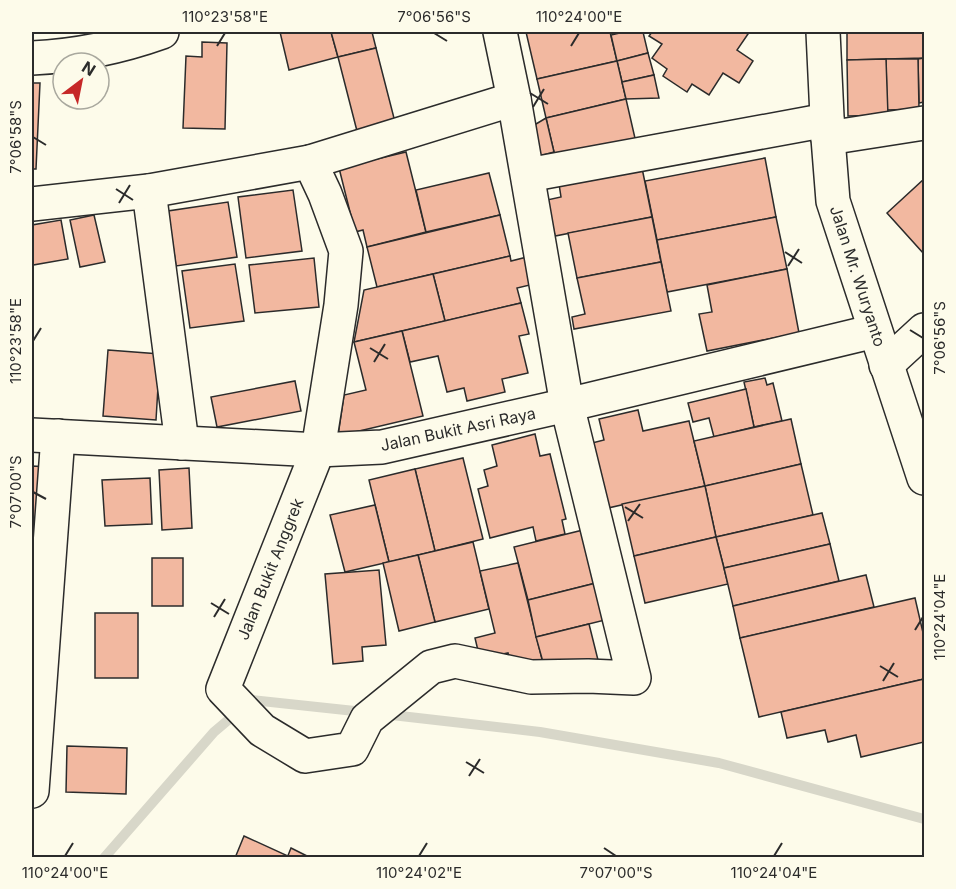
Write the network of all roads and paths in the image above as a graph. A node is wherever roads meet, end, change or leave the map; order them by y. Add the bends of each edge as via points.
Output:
1 (500, 32) edge
2 (823, 32) edge
3 (144, 35) edge
4 (32, 57) edge
5 (514, 99) junction
6 (924, 123) edge
7 (827, 129) junction
8 (310, 162) junction
9 (528, 175) junction
10 (149, 191) junction
11 (32, 204) edge
12 (924, 330) edge
13 (875, 331) junction
14 (886, 365) junction
15 (567, 405) junction
16 (45, 436) edge
17 (182, 443) junction
18 (318, 450) junction
19 (924, 478) edge
20 (32, 791) edge

1 - 5 street
2 - 7 street, Jalan Mr. Wuryanto
3 - 4 street via 63,56
5 - 8 street
5 - 9 street
6 - 7 street
7 - 9 street
7 - 13 street, Jalan Mr. Wuryanto via 833,201
8 - 10 street
8 - 18 street, Jalan Bukit Anggrek via 346,251
9 - 15 street
10 - 11 street
10 - 17 street
12 - 14 street
13 - 14 street, Jalan Mr. Wuryanto
13 - 15 street, Jalan Bukit Asri Raya
14 - 19 street, Jalan Mr. Wuryanto
15 - 18 street, Jalan Bukit Asri Raya via 382,447
15 - 18 street, Jalan Bukit Anggrek via 634,678 531,677 455,661 431,667 393,696 367,719 352,749 305,756 262,730 223,689
16 - 17 street, Jalan Bukit Asri Raya
16 - 20 street
17 - 18 street, Jalan Bukit Asri Raya

